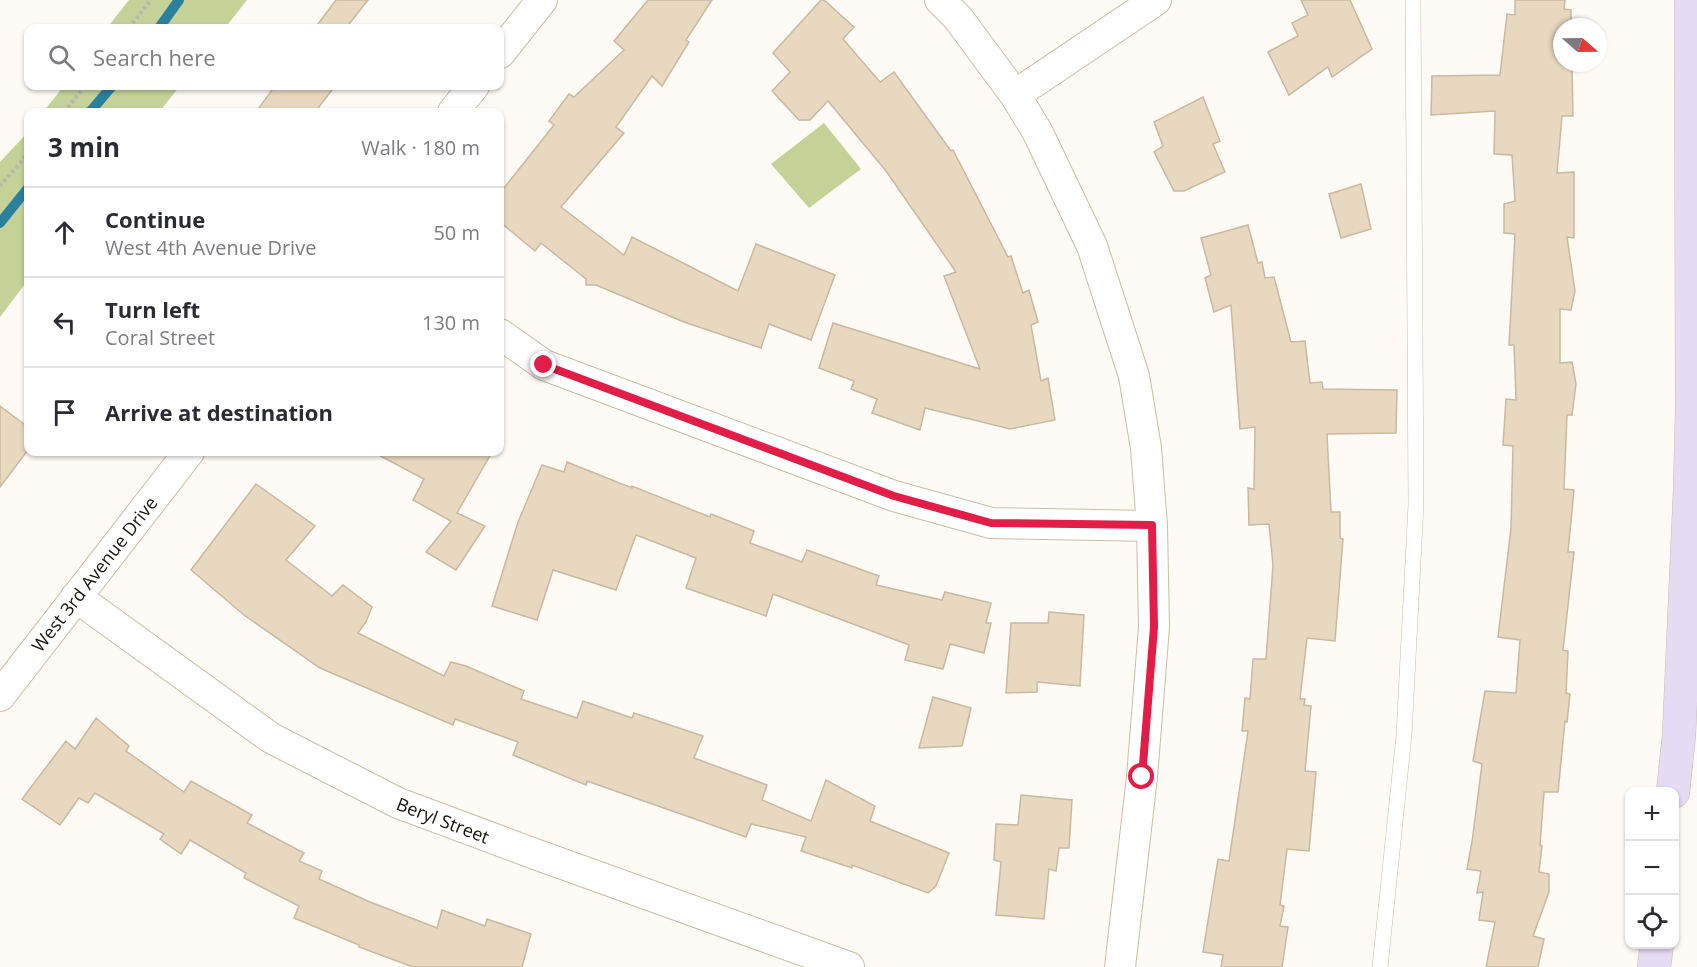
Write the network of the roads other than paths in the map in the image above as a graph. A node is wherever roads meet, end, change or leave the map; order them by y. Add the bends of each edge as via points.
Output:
1 (542, 0) edge
2 (940, 0) edge
3 (1156, 0) edge
4 (1413, 0) edge
5 (1690, 0) edge
6 (504, 48) edge
7 (471, 90) edge
8 (1015, 96) junction
9 (456, 108) edge
10 (504, 337) edge
11 (1695, 409) edge
12 (186, 456) edge
13 (1152, 525) junction
14 (76, 597) junction
15 (0, 696) edge
16 (1673, 787) edge
17 (1656, 949) edge
18 (849, 967) edge
19 (1120, 967) edge
20 (1380, 967) edge
21 (1654, 967) edge

1 - 6 street
2 - 8 street via 958,18
3 - 8 street
4 - 20 lane via 1416,504 1404,735
5 - 11 main road
7 - 9 street
8 - 13 street via 1037,131 1092,246 1134,375 1146,448
10 - 13 street via 544,365 894,496 991,523
11 - 16 main road
12 - 14 street, West 3rd Avenue Drive
13 - 19 street via 1154,627
14 - 15 street, West 3rd Avenue Drive
14 - 18 street, Beryl Street via 271,738 398,803
17 - 21 main road

